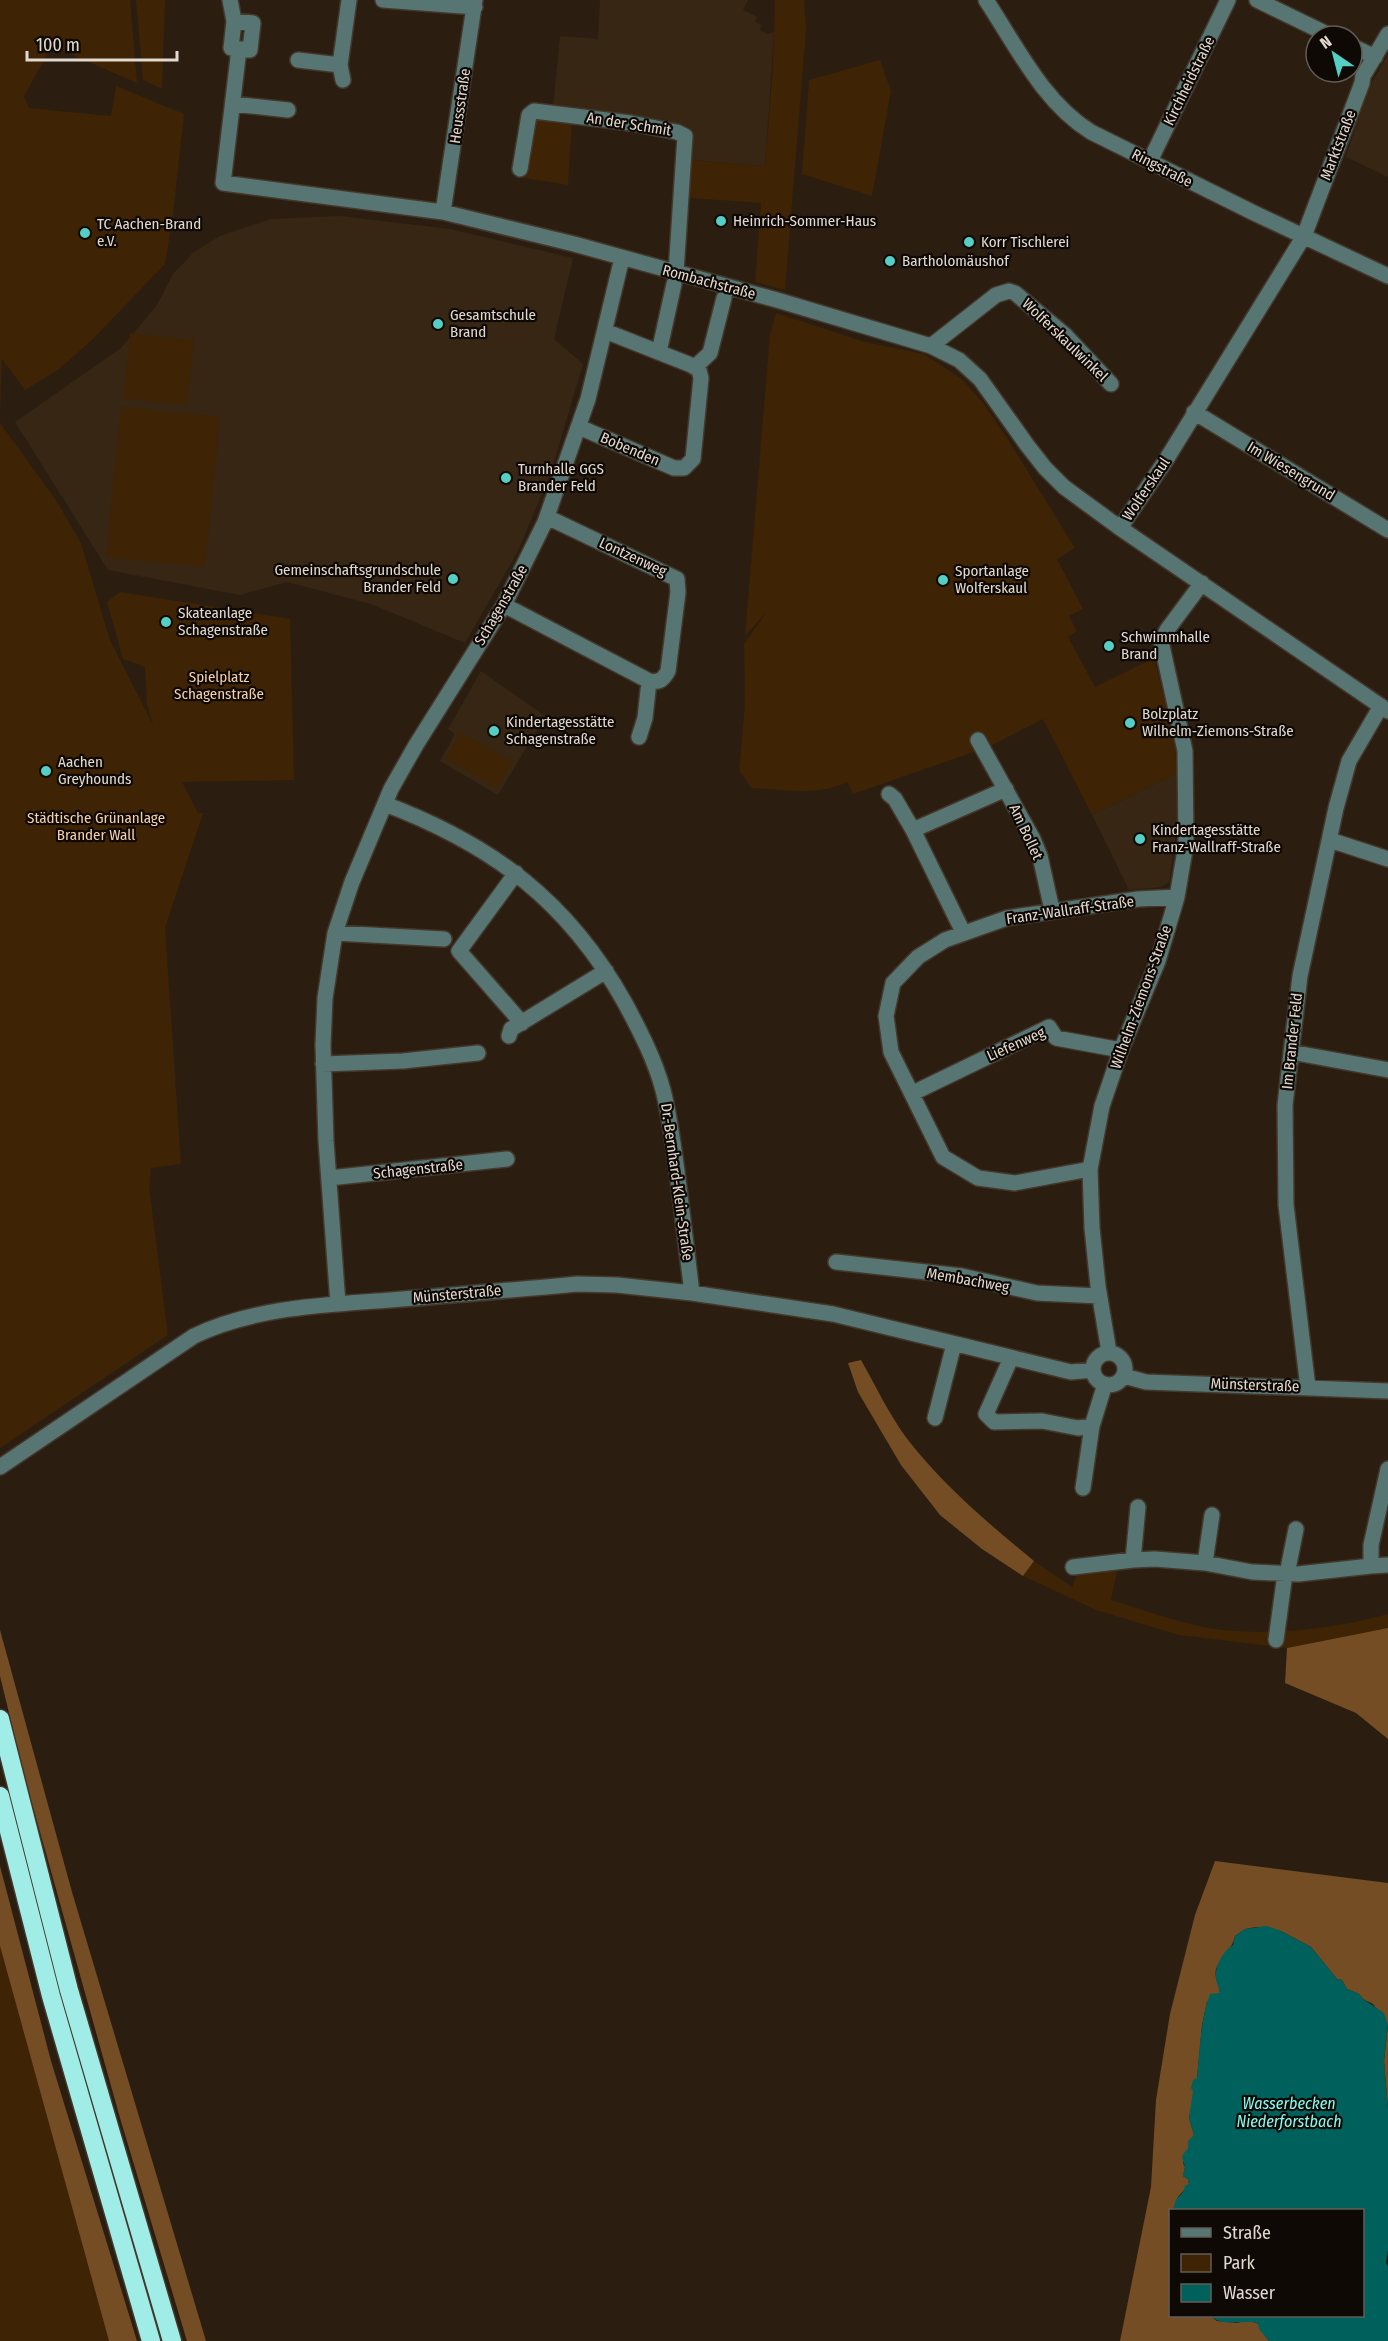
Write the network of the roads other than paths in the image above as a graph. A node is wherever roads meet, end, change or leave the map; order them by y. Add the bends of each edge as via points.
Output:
1 (230, 0) edge
2 (349, 0) edge
3 (383, 0) edge
4 (986, 0) edge
5 (1228, 0) edge
6 (1257, 0) edge
7 (475, 3) edge
8 (1306, 24) edge
9 (1388, 34) edge
10 (1364, 52) edge
11 (1375, 57) junction
12 (298, 60) dead end
13 (233, 104) junction
14 (288, 110) dead end
15 (1150, 161) junction
16 (520, 170) dead end
17 (443, 212) junction
18 (1304, 236) junction
19 (622, 258) junction
20 (1388, 276) edge
21 (675, 278) junction
22 (724, 298) dead end
23 (605, 331) junction
24 (931, 346) junction
25 (659, 352) junction
26 (695, 367) junction
27 (1112, 384) dead end
28 (1194, 412) junction
29 (579, 427) junction
30 (547, 517) junction
31 (1120, 528) junction
32 (1388, 530) edge
33 (1202, 583) junction
34 (504, 605) junction
35 (649, 681) junction
36 (1384, 709) edge
37 (639, 737) dead end
38 (978, 740) dead end
39 (1006, 789) junction
40 (889, 794) dead end
41 (386, 804) junction
42 (913, 830) junction
43 (1330, 840) junction
44 (1388, 859) edge
45 (516, 873) junction
46 (1177, 897) junction
47 (1052, 910) junction
48 (963, 932) junction
49 (335, 933) junction
50 (444, 939) dead end
51 (606, 972) junction
52 (522, 1023) junction
53 (509, 1036) dead end
54 (1121, 1050) junction
55 (1291, 1052) junction
56 (478, 1053) dead end
57 (323, 1064) junction
58 (1388, 1070) edge
59 (913, 1093) junction
60 (507, 1159) dead end
61 (1090, 1169) junction
62 (329, 1178) junction
63 (836, 1262) dead end
64 (692, 1293) junction
65 (1099, 1296) junction
66 (338, 1304) junction
67 (954, 1344) junction
68 (1109, 1352) junction
69 (1011, 1358) junction
70 (1093, 1370) junction
71 (1124, 1376) junction
72 (1105, 1384) junction
73 (1308, 1388) junction
74 (1388, 1390) edge
75 (935, 1418) dead end
76 (1092, 1426) junction
77 (0, 1467) edge
78 (1388, 1469) edge
79 (1083, 1488) dead end
80 (1138, 1507) dead end
81 (1212, 1515) dead end
82 (1296, 1529) dead end
83 (1132, 1560) junction
84 (1205, 1563) junction
85 (1388, 1565) edge
86 (1371, 1566) junction
87 (1073, 1567) dead end
88 (1286, 1574) junction
89 (1276, 1640) dead end
90 (0, 1719) edge
91 (0, 1796) edge
92 (151, 2341) edge
93 (172, 2341) edge

1 - 13 street via 234,21 231,48 238,49
2 - 12 street via 341,73
3 - 7 street
4 - 15 street, Ringstraße via 1061,109 1091,132
5 - 15 street, Kirchheidstraße
6 - 8 street
7 - 17 street, Heussstraße
9 - 11 street, Marktstraße
10 - 11 street
11 - 18 street, Marktstraße via 1363,76
13 - 14 street
13 - 17 street, Rombachstraße via 223,183
15 - 18 street, Ringstraße
16 - 21 street, An der Schmit via 529,115 534,111 631,123 685,136
17 - 19 street, Rombachstraße
18 - 20 street, Ringstraße
18 - 28 street, Wolferskaul
19 - 21 street, Rombachstraße
19 - 23 street, Schagenstraße
21 - 24 street, Rombachstraße
21 - 25 street
22 - 26 street via 710,353
23 - 25 street
23 - 29 street, Schagenstraße
24 - 27 street, Wolferskaulwinkel via 996,295 1009,291 1065,335
24 - 31 street, Rombachstraße via 959,360 980,378 1045,468
25 - 26 street
26 - 29 street, Bobenden via 702,378 694,454 684,468 674,468
28 - 31 street, Wolferskaul
28 - 32 street, Im Wiesengrund
29 - 30 street, Schagenstraße
30 - 34 street, Schagenstraße
30 - 35 street, Lontzenweg via 677,579 668,671 663,680
31 - 33 street, Wolferskaul
33 - 36 street, Wolferskaul
33 - 46 street, Wilhelm-Ziemons-Straße via 1161,641 1185,751 1186,844
34 - 35 street
34 - 41 street, Schagenstraße via 416,745
35 - 37 street
36 - 43 street, Im Brander Feld via 1349,761
38 - 39 street, Am Bollet
39 - 42 street, Am Bollet
39 - 47 street, Am Bollet via 1040,856
40 - 42 street
41 - 45 street, Dr.-Bernhard-Klein-Straße via 473,844
41 - 49 street, Schagenstraße
42 - 48 street
43 - 44 street
43 - 55 street, Im Brander Feld via 1300,976
45 - 51 street, Dr.-Bernhard-Klein-Straße via 567,921
45 - 52 street via 459,951
46 - 47 street, Franz-Wallraff-Straße
46 - 54 street, Wilhelm-Ziemons-Straße via 1158,961
47 - 48 street, Franz-Wallraff-Straße via 1007,918
48 - 59 street, Franz-Wallraff-Straße via 918,957 893,983 885,1016 891,1052
49 - 50 street
49 - 57 street, Schagenstraße via 324,1002
51 - 52 street
51 - 64 street, Dr.-Bernhard-Klein-Straße via 643,1037 664,1095
52 - 53 street via 511,1029
54 - 59 street, Liefenweg via 1056,1038 1049,1027
54 - 61 street, Wilhelm-Ziemons-Straße via 1102,1106
55 - 58 street
55 - 73 street, Im Brander Feld via 1285,1105 1286,1205
56 - 57 street
57 - 62 street, Schagenstraße
59 - 61 street, Franz-Wallraff-Straße via 943,1157 978,1178 1015,1183
60 - 62 street, Schagenstraße
61 - 65 street, Wilhelm-Ziemons-Straße
62 - 66 street, Schagenstraße
63 - 65 street, Membachweg via 962,1276 1037,1293
64 - 66 street, Münsterstraße via 578,1284
64 - 67 street, Münsterstraße via 833,1314
65 - 68 street, Wilhelm-Ziemons-Straße
66 - 77 street, Münsterstraße via 263,1314 214,1326
67 - 69 street, Münsterstraße
67 - 75 street
68 - 70 street via 1094,1362
68 - 71 street via 1122,1359
69 - 70 street, Münsterstraße via 1071,1372
69 - 76 street via 986,1414 991,1420
70 - 72 street
71 - 72 street via 1118,1382
71 - 73 street, Münsterstraße via 1146,1382
72 - 76 street
73 - 74 street, Münsterstraße
76 - 79 street
78 - 86 street via 1371,1545
80 - 83 street
81 - 84 street
82 - 88 street
83 - 84 street
83 - 87 street
84 - 88 street
85 - 86 street
86 - 88 street
88 - 89 street
90 - 93 highway via 69,1990
91 - 92 highway via 51,1996

